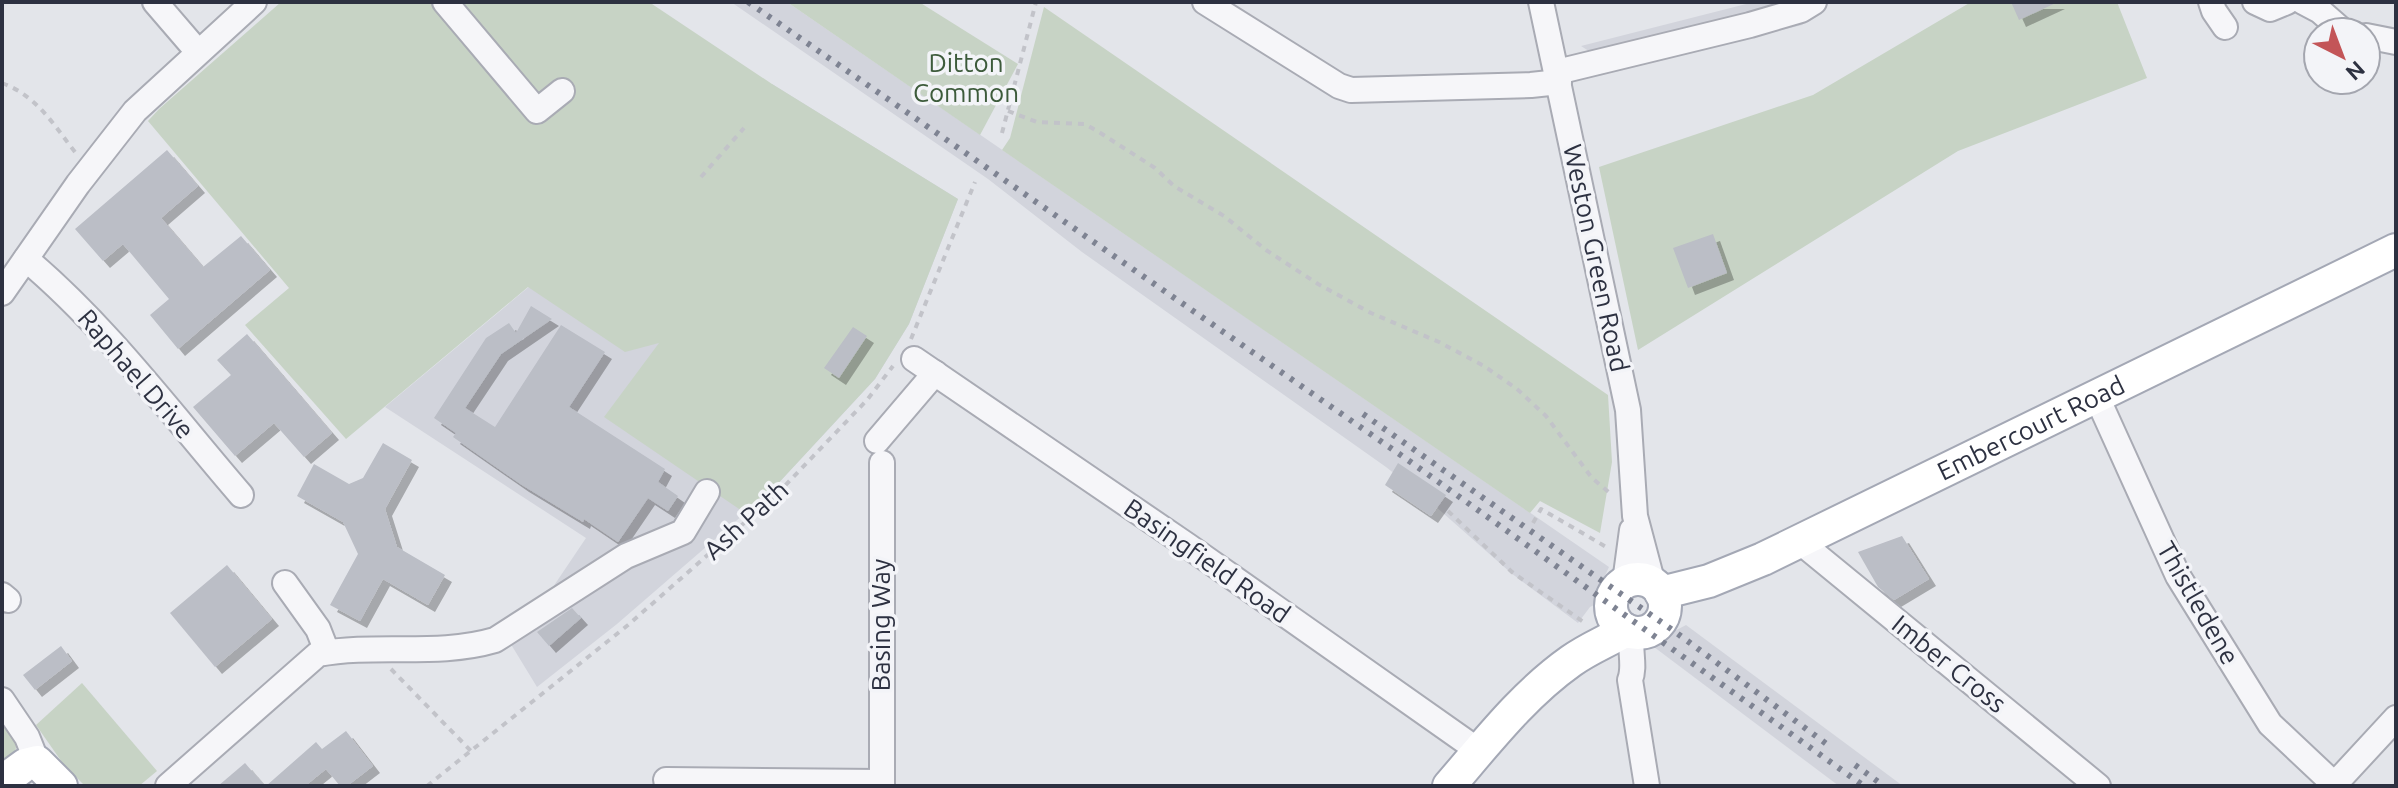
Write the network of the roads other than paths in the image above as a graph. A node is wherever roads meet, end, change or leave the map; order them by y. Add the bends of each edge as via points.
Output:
1 (155, 2) edge
2 (254, 2) edge
3 (445, 2) edge
4 (1205, 2) edge
5 (1541, 2) edge
6 (1814, 2) edge
7 (2211, 2) edge
8 (2255, 2) edge
9 (2287, 2) edge
10 (2303, 2) edge
11 (2326, 16) edge
12 (2225, 27) dead end
13 (198, 52) junction
14 (1558, 77) junction
15 (562, 91) dead end
16 (2396, 250) edge
17 (26, 259) junction
18 (2, 293) edge
19 (906, 355) road end
20 (935, 373) junction
21 (2096, 395) junction
22 (707, 492) dead end
23 (241, 495) dead end
24 (1634, 510) junction
25 (1799, 541) junction
26 (1642, 579) junction
27 (285, 583) dead end
28 (1614, 631) junction
29 (327, 652) junction
30 (1630, 680) junction
31 (2, 700) edge
32 (2396, 718) edge
33 (1479, 751) junction
34 (37, 762) junction
35 (666, 780) dead end
36 (2, 782) edge
37 (882, 784) edge
38 (171, 785) edge
39 (2335, 785) edge
40 (61, 786) edge
41 (1449, 786) edge
42 (1647, 786) edge
43 (2098, 786) edge

1 - 13 street
2 - 13 street
3 - 15 street via 537,111
4 - 14 street via 1351,90 1531,85
5 - 14 street, Weston Green Road
6 - 14 street via 1750,25
7 - 12 street
8 - 9 street via 2270,9
10 - 11 street
13 - 17 street via 135,111
14 - 24 street, Weston Green Road via 1628,410
16 - 21 main road, Embercourt Road
17 - 18 street
17 - 23 street, Raphael Drive via 95,325
19 - 20 street, Basingfield Road
20 - 33 street, Basingfield Road
20 - 37 street, Basing Way via 879,452
21 - 25 main road, Embercourt Road
21 - 39 street, Thistledene via 2178,576 2270,724
22 - 29 street via 683,532 626,556 495,640 420,651
24 - 26 street, Weston Green Road
24 - 26 street, Weston Green Road
25 - 26 main road, Embercourt Road via 1709,581
25 - 43 street, Imber Cross
26 - 28 main road via 1614,593
26 - 28 main road via 1664,611 1658,623 1646,632
27 - 29 street via 318,629
28 - 30 street
28 - 30 street via 1630,642
28 - 33 main road via 1540,686
29 - 38 street via 290,677
30 - 42 street
31 - 34 street
32 - 39 street
33 - 41 main road
34 - 36 main road
34 - 40 main road
35 - 37 street

